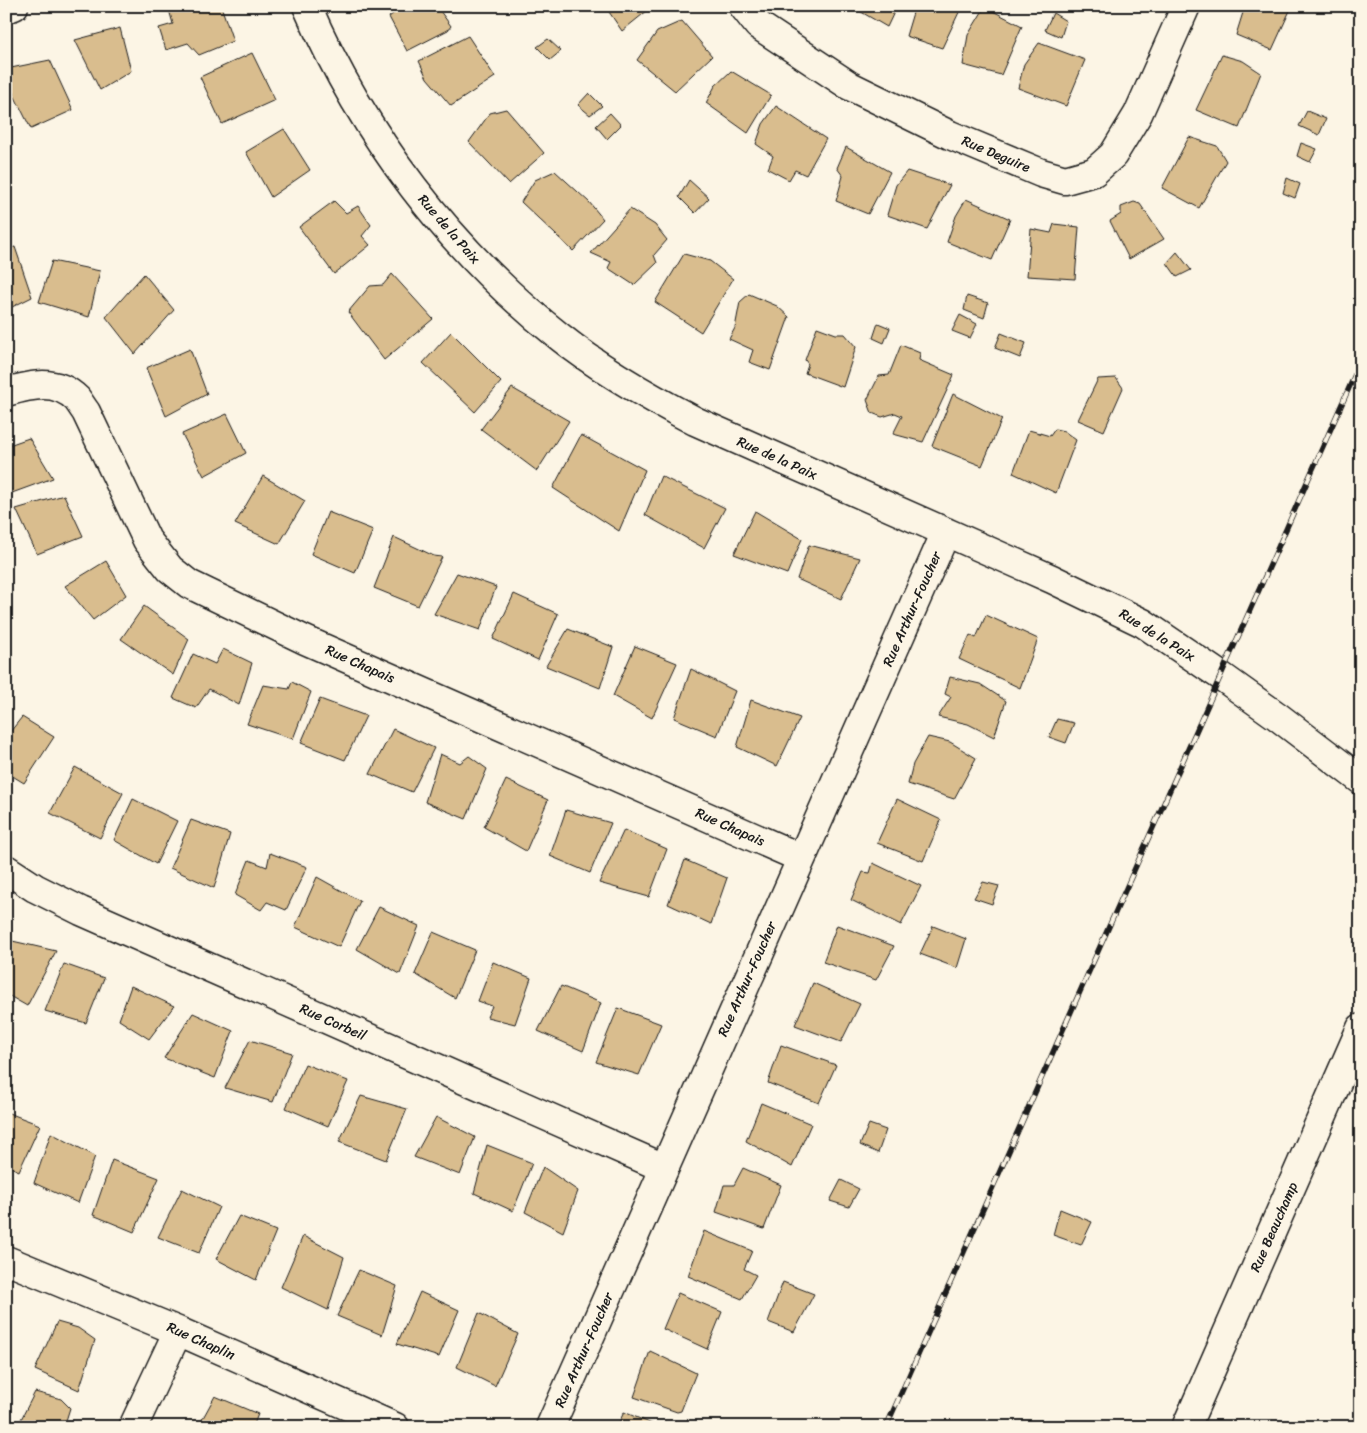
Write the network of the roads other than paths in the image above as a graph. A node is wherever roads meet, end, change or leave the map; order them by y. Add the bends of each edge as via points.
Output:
1 (14, 6) edge
2 (307, 6) edge
3 (743, 6) edge
4 (1186, 6) edge
5 (6, 9) edge
6 (6, 392) edge
7 (946, 532) junction
8 (1361, 780) edge
9 (801, 858) junction
10 (6, 869) edge
11 (1361, 1028) edge
12 (664, 1168) junction
13 (6, 1260) edge
14 (178, 1331) junction
15 (133, 1427) edge
16 (395, 1427) edge
17 (550, 1427) edge
18 (1186, 1427) edge

1 - 5 street
2 - 7 street, Rue de la Paix via 354,100 429,208 480,265 560,338 601,367 695,421
3 - 4 street, Rue Deguire via 758,25 850,86 950,134 1064,180 1094,172 1113,155 1138,114
6 - 9 street, Rue Chapais via 46,384 60,387 76,399 86,412 147,540 170,568 197,589 305,640
7 - 8 street, Rue de la Paix via 1143,623 1253,699
7 - 9 street, Rue Arthur-Foucher
9 - 12 street, Rue Arthur-Foucher
10 - 12 street, Rue Corbeil via 81,911
11 - 18 street, Rue Beauchamp
12 - 17 street, Rue Arthur-Foucher
13 - 14 street, Rue Chaplin
14 - 15 street
14 - 16 street, Rue Chaplin

